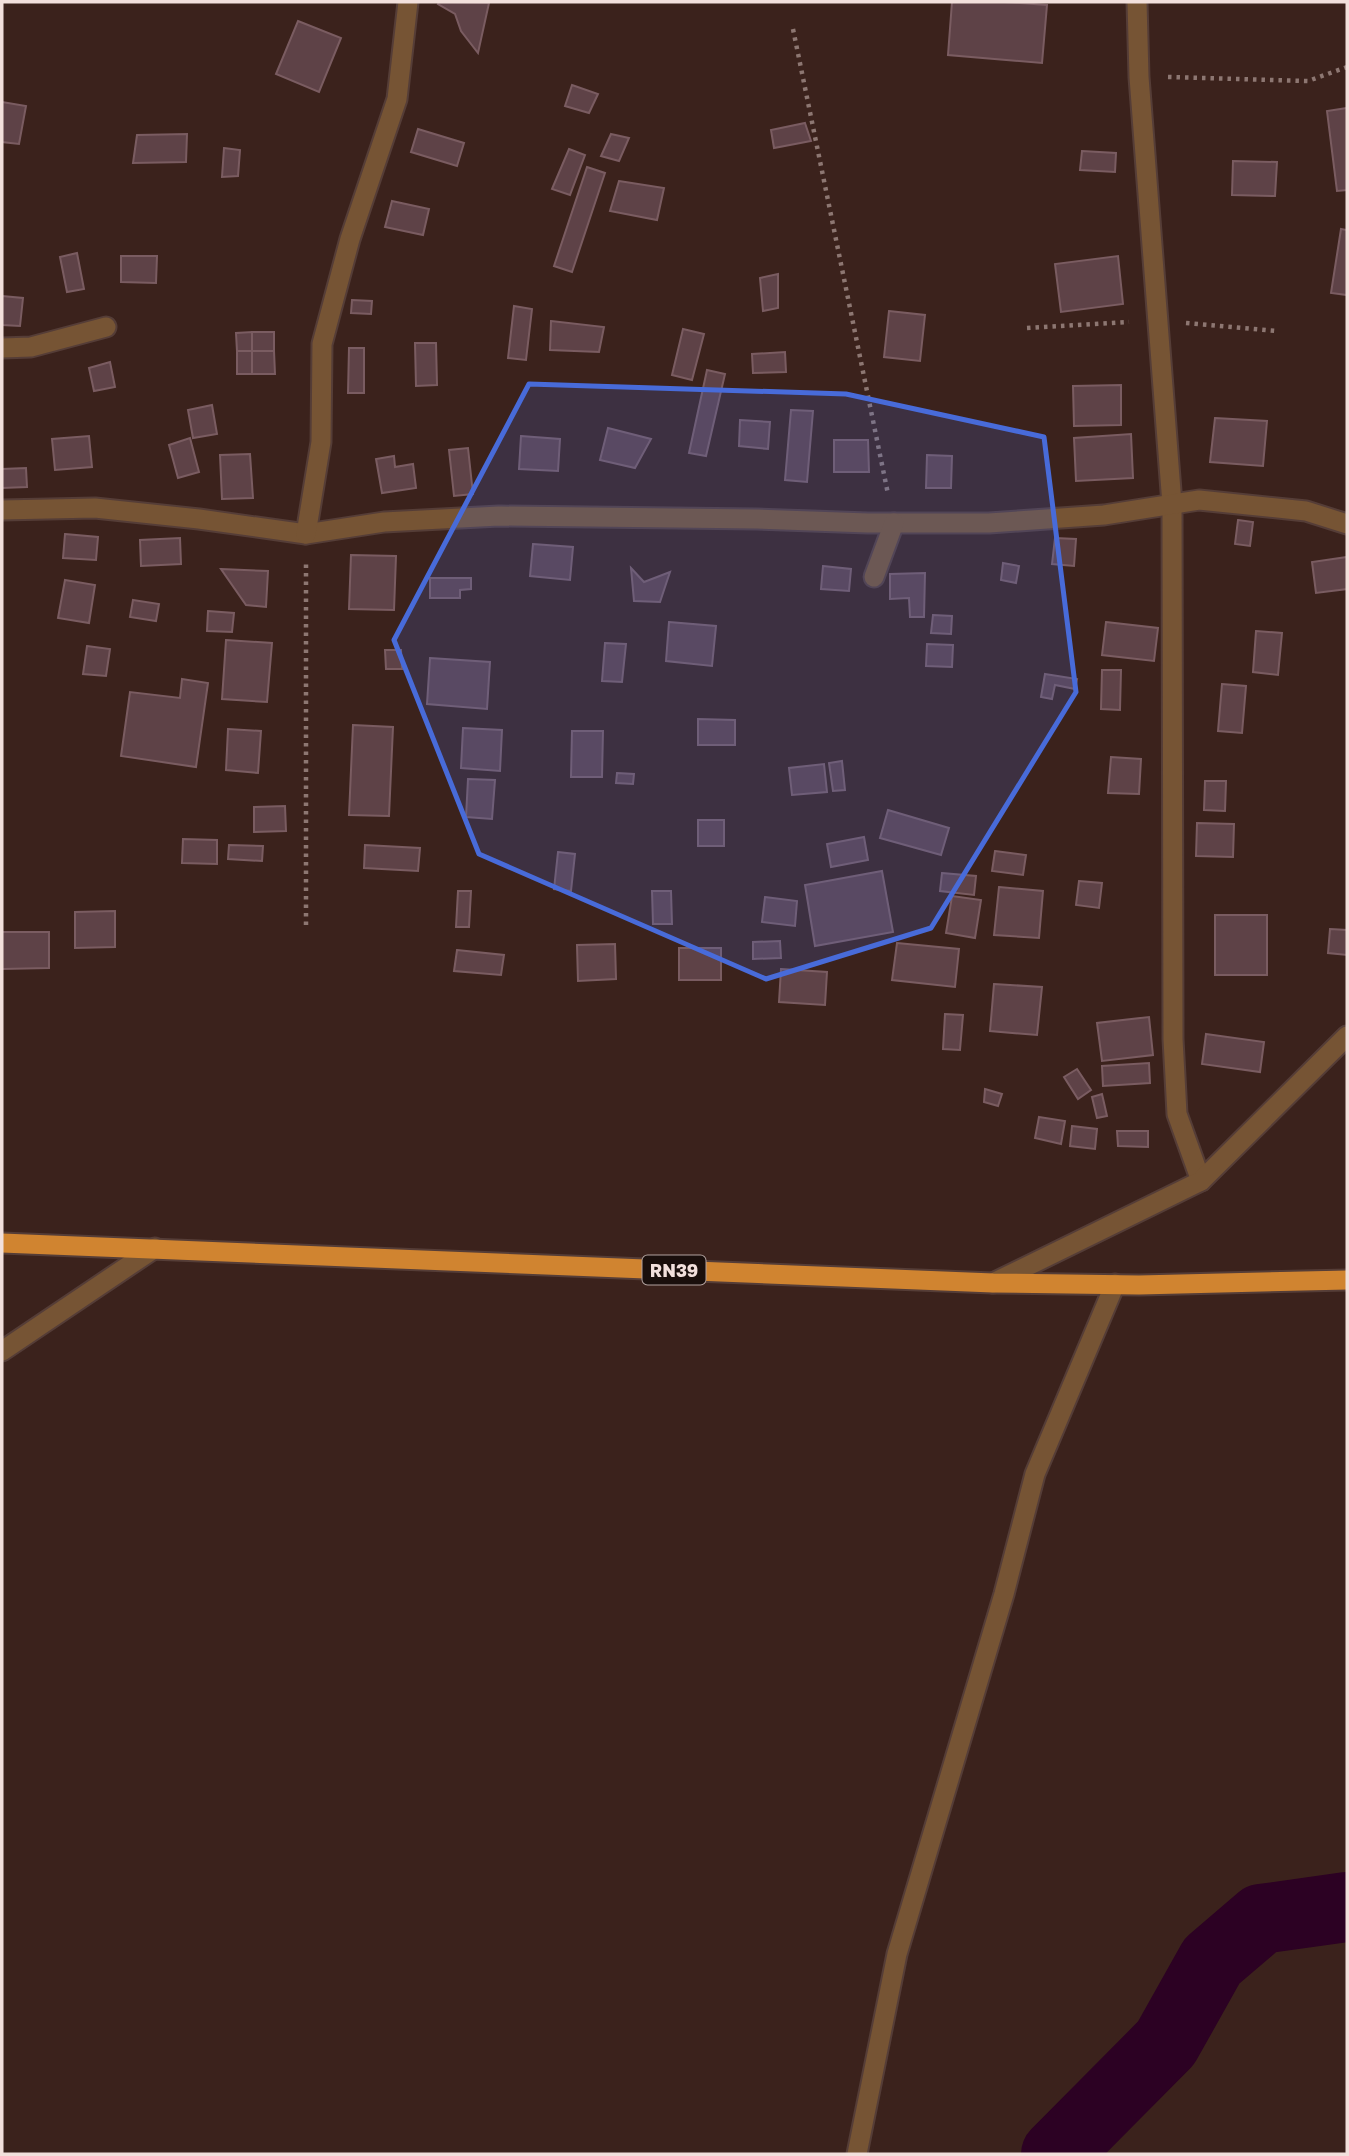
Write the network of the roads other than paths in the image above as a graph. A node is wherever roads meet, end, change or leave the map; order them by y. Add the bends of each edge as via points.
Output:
1 (408, 2) edge
2 (1137, 2) edge
3 (106, 327) dead end
4 (2, 348) edge
5 (1172, 504) junction
6 (2, 510) edge
7 (894, 523) junction
8 (1347, 524) edge
9 (306, 534) junction
10 (874, 577) dead end
11 (1347, 1036) edge
12 (1200, 1181) junction
13 (2, 1243) edge
14 (155, 1248) junction
15 (1347, 1280) edge
16 (993, 1283) junction
17 (1115, 1284) junction
18 (2, 1351) edge
19 (857, 2154) edge

1 - 9 street via 397,99 350,239 322,344 321,442
2 - 5 street
3 - 4 street via 31,347
5 - 7 street via 1104,515 989,523
5 - 8 street via 1199,500 1306,511
5 - 12 street via 1173,1039 1177,1114
6 - 9 street via 95,508
7 - 9 street via 499,516 384,522
7 - 10 street
11 - 12 street
12 - 16 street
13 - 14 highway, RN39
14 - 16 highway, RN39
14 - 18 street
15 - 17 highway, RN39
16 - 17 highway, RN39
17 - 19 street via 1035,1474 897,1954

